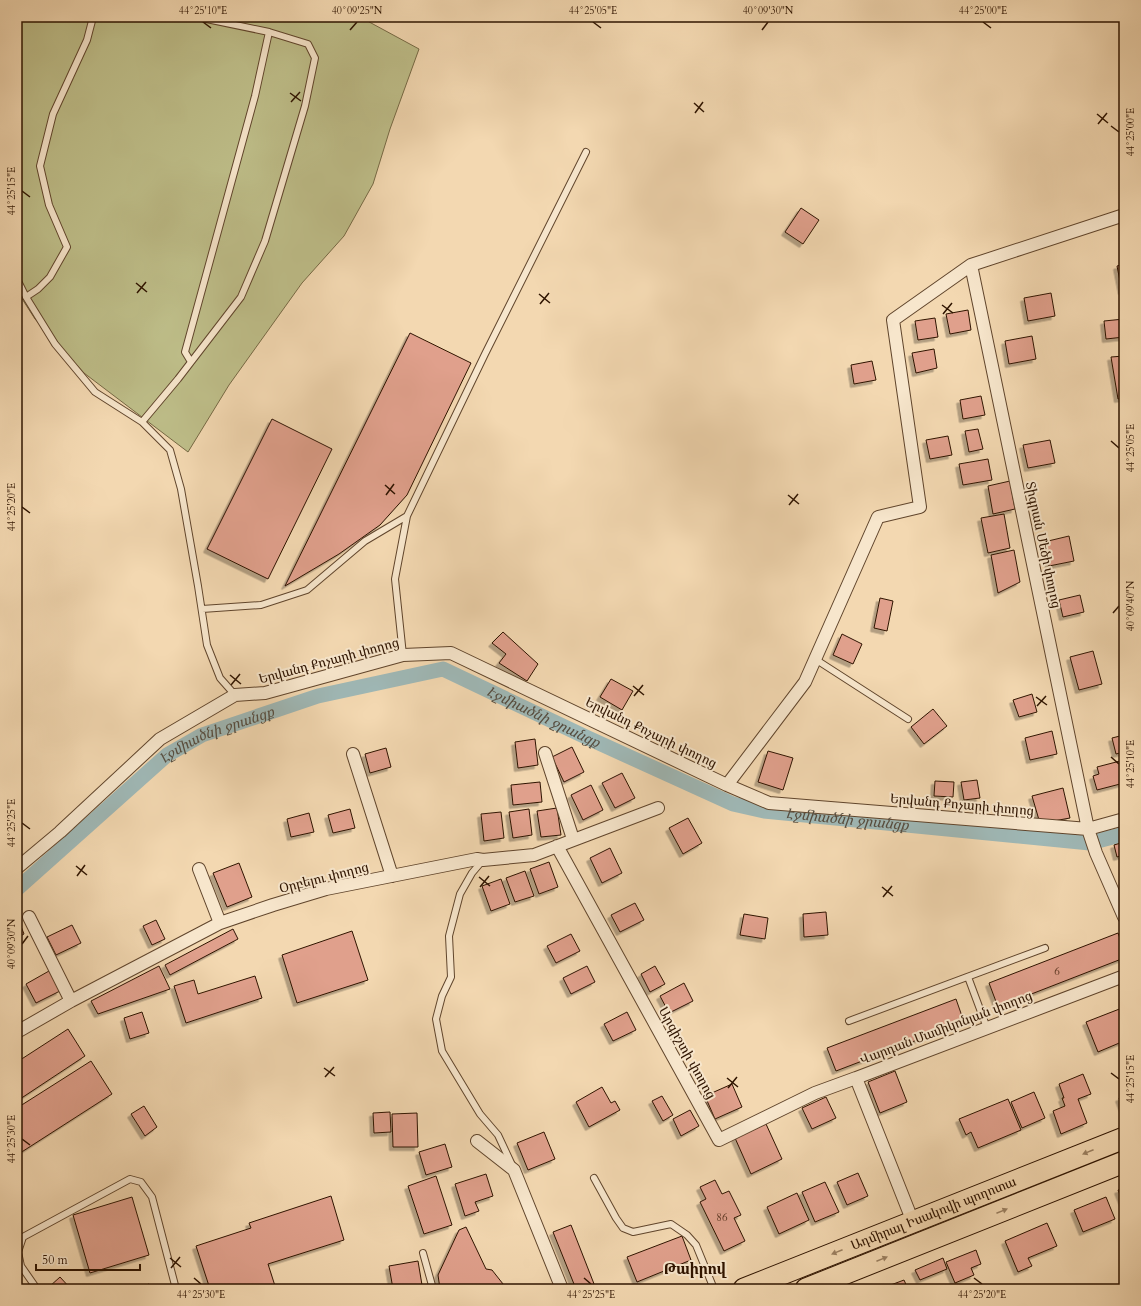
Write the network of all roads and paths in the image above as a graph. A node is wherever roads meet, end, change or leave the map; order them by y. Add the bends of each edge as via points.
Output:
1 (93, 17) edge
2 (198, 17) edge
3 (269, 32) junction
4 (586, 152) dead end
5 (1124, 215) edge
6 (971, 265) junction
7 (17, 279) edge
8 (26, 297) junction
9 (191, 362) junction
10 (142, 422) junction
11 (407, 516) junction
12 (202, 609) junction
13 (403, 655) junction
14 (815, 659) junction
15 (235, 695) junction
16 (908, 719) dead end
17 (545, 753) dead end
18 (353, 754) dead end
19 (727, 785) junction
20 (658, 808) dead end
21 (1124, 820) edge
22 (1088, 829) junction
23 (573, 839) junction
24 (557, 846) junction
25 (483, 860) junction
26 (17, 868) edge
27 (199, 869) dead end
28 (392, 876) junction
29 (29, 917) dead end
30 (1124, 918) edge
31 (220, 924) junction
32 (1045, 948) dead end
33 (1124, 976) edge
34 (968, 977) junction
35 (71, 1001) junction
36 (849, 1021) dead end
37 (987, 1028) junction
38 (17, 1032) edge
39 (856, 1078) junction
40 (1124, 1138) edge
41 (477, 1142) dead end
42 (1124, 1162) edge
43 (514, 1170) junction
44 (594, 1178) dead end
45 (914, 1222) junction
46 (423, 1253) dead end
47 (37, 1289) edge
48 (176, 1289) edge
49 (433, 1289) edge
50 (562, 1289) edge
51 (714, 1289) edge
52 (744, 1289) edge
53 (806, 1289) edge

1 - 8 lane via 87,40 53,114 40,166 49,205 67,247 50,277
2 - 3 lane
3 - 9 lane via 255,96 185,352
3 - 9 lane via 308,44 315,58 305,106 265,241 240,297
4 - 11 lane
5 - 6 street
6 - 14 street via 893,320 920,507 878,517
6 - 22 street, Տիգրան Մեծի փողոց
7 - 8 lane
8 - 10 lane via 55,344 95,392
9 - 10 lane
10 - 12 lane via 170,450 181,489
11 - 12 lane via 365,541 307,590 261,606
11 - 13 lane via 395,579
12 - 15 lane via 207,645 220,678
13 - 15 street, Երվանդ Քոչարի փողոց via 265,693
13 - 19 street, Երվանդ Քոչարի փողոց via 451,653
14 - 16 lane
14 - 19 street via 805,682
15 - 26 street, Երվանդ Քոչարի փողոց via 160,739 60,832
17 - 23 street
18 - 28 street
19 - 22 street, Երվանդ Քոչարի փողոց via 769,803
20 - 23 street, Օրբելու փողոց
21 - 22 street, Երվանդ Քոչարի փողոց
22 - 30 street, Տիգրան Մեծի փողոց
23 - 24 street, Օրբելու փողոց
24 - 25 street, Օրբելու փողոց via 534,855
24 - 39 street, Արգիշտի փողոց via 719,1140 815,1093
25 - 28 street, Օրբելու փողոց
25 - 43 lane via 460,894 449,936 451,977 442,996 436,1019 442,1051 480,1114 498,1135
27 - 31 street
28 - 31 street, Օրբելու փողոց via 326,889
29 - 35 street
31 - 35 street, Օրբելու փողոց
32 - 34 lane
33 - 37 street, Վարդան Մամիկոնյան փողոց
34 - 36 lane
34 - 37 lane
35 - 38 street, Օրբելու փողոց
37 - 39 street, Վարդան Մամիկոնյան փողոց
39 - 45 street, Վարդան Մամիկոնյան փողոց
40 -> 45 highway, Ադմիրալ Իսակովի պողոտա
41 - 43 street
53 -> 42 highway, Ադմիրալ Իսակովի պողոտա
43 - 50 street
44 - 51 lane via 623,1228 633,1232 671,1224 687,1235 696,1245
45 -> 52 highway, Ադմիրալ Իսակովի պողոտա
46 - 49 lane
47 - 48 lane via 21,1266 18,1252 23,1237 130,1179 141,1182 152,1197

